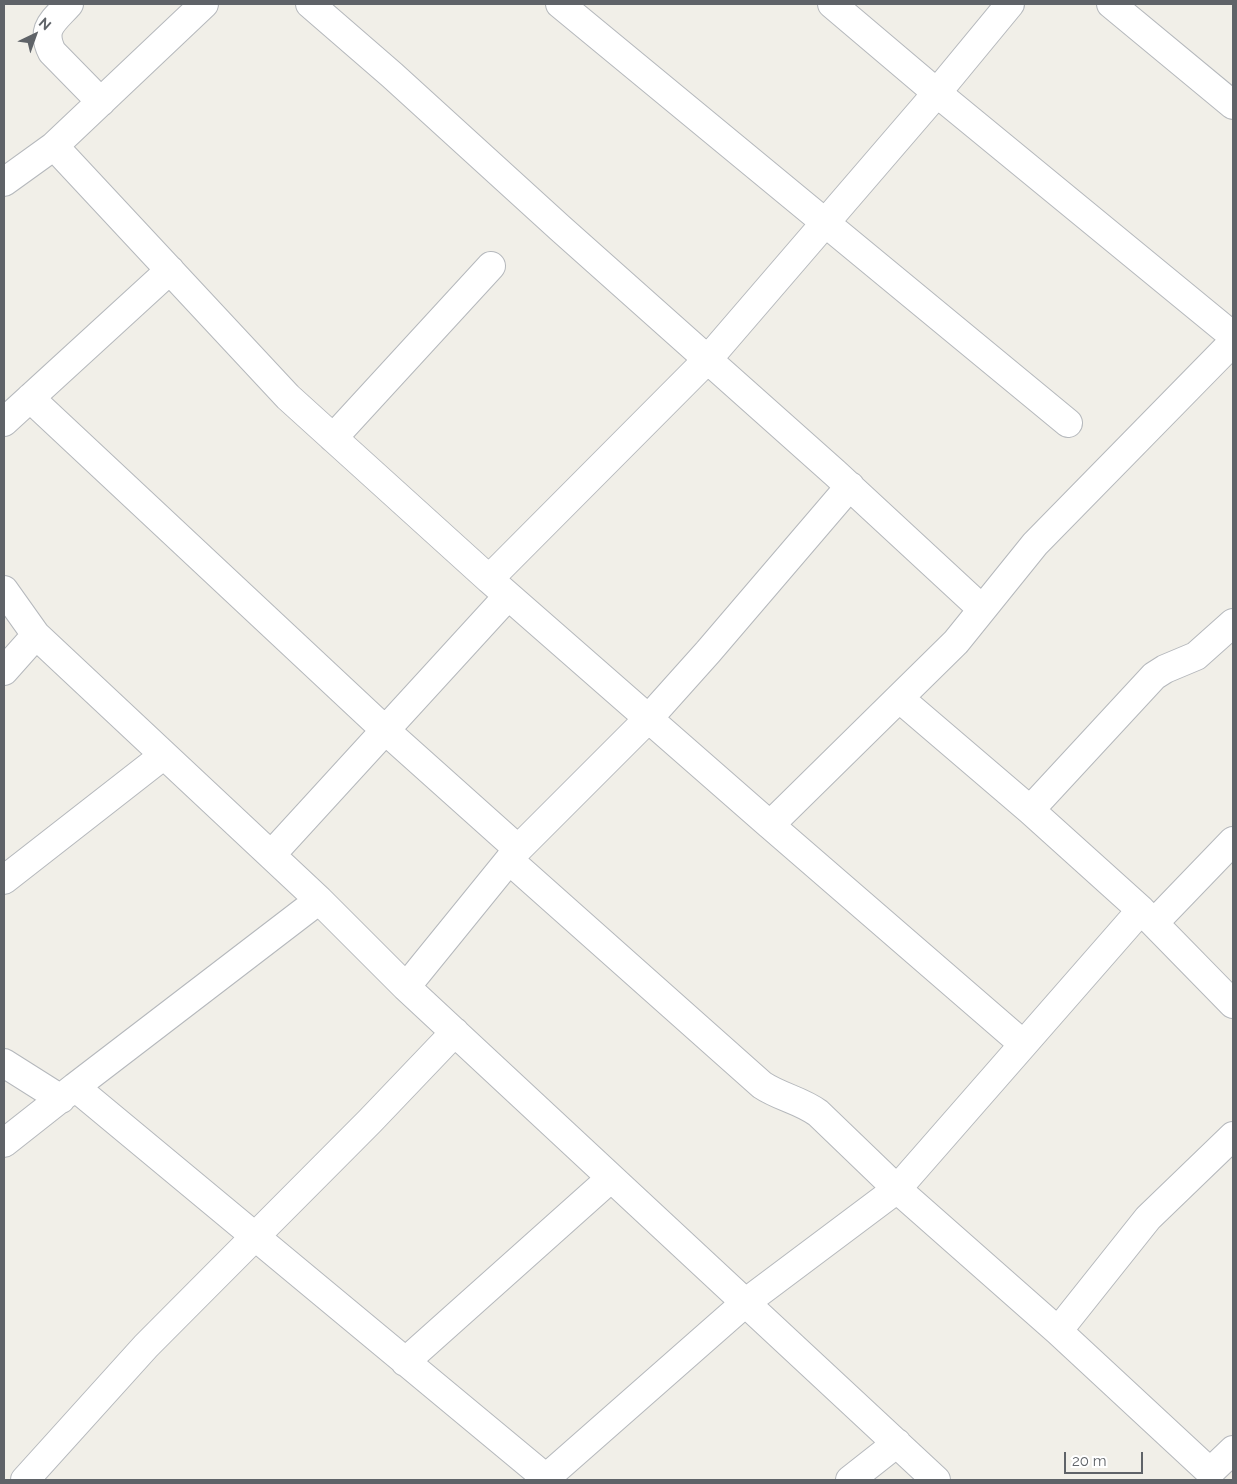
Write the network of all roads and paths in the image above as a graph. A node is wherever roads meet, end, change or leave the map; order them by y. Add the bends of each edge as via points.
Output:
1 (69, 4) edge
2 (204, 4) edge
3 (310, 4) edge
4 (560, 4) edge
5 (832, 4) edge
6 (1010, 4) edge
7 (1111, 4) edge
8 (937, 93) junction
9 (101, 102) junction
10 (1233, 105) edge
11 (54, 146) junction
12 (4, 182) edge
13 (825, 223) junction
14 (492, 266) dead end
15 (170, 270) junction
16 (1233, 336) edge
17 (1233, 342) edge
18 (708, 359) junction
19 (30, 398) junction
20 (4, 422) edge
21 (1068, 423) dead end
22 (333, 438) junction
23 (850, 486) junction
24 (499, 588) junction
25 (4, 590) edge
26 (982, 609) junction
27 (1233, 623) edge
28 (36, 635) junction
29 (4, 672) edge
30 (899, 698) junction
31 (648, 718) junction
32 (385, 730) junction
33 (164, 755) junction
34 (1030, 810) junction
35 (770, 826) junction
36 (1233, 841) edge
37 (513, 854) junction
38 (271, 855) junction
39 (4, 880) edge
40 (319, 900) junction
41 (1148, 916) junction
42 (406, 987) junction
43 (1233, 1004) edge
44 (455, 1032) junction
45 (1023, 1044) junction
46 (4, 1063) edge
47 (68, 1093) junction
48 (1233, 1136) edge
49 (4, 1144) edge
50 (611, 1178) junction
51 (897, 1188) junction
52 (256, 1238) junction
53 (745, 1303) junction
54 (1058, 1331) junction
55 (405, 1362) junction
56 (897, 1444) junction
57 (1233, 1450) edge
58 (1209, 1476) edge
59 (546, 1479) edge
60 (25, 1480) edge
61 (850, 1480) edge
62 (936, 1480) edge

1 - 9 street via 48,27 47,42 52,52
2 - 9 street
3 - 18 street
4 - 13 street
5 - 8 street
6 - 8 street
7 - 10 street
8 - 13 street
8 - 16 street
9 - 11 street
11 - 12 street
11 - 15 street
13 - 18 street
13 - 21 street
14 - 22 street
15 - 19 street
15 - 22 street via 288,397
17 - 26 street via 1035,544
18 - 23 street
18 - 24 street
19 - 20 street
19 - 32 street
22 - 24 street
23 - 26 street
23 - 31 street
24 - 31 street
24 - 32 street
25 - 28 street
26 - 30 street via 956,642
27 - 34 street via 1196,656 1154,676
28 - 29 street
28 - 33 street
30 - 34 street
30 - 35 street
31 - 35 street
31 - 37 street
32 - 37 street
32 - 38 street
33 - 38 street
33 - 39 street
34 - 41 street
35 - 45 street
36 - 41 street
37 - 42 street
37 - 51 street via 762,1085 818,1113
38 - 40 street
40 - 42 street
40 - 47 street
41 - 43 street
41 - 45 street
42 - 44 street
44 - 50 street
44 - 52 street
45 - 51 street
46 - 47 street
47 - 49 street
47 - 52 street
48 - 54 street via 1148,1218
50 - 53 street
50 - 55 street
51 - 53 street
51 - 54 street
52 - 55 street
52 - 60 street via 146,1346
53 - 56 street
53 - 59 street
54 - 58 street
55 - 59 street
56 - 61 street
56 - 62 street
57 - 58 street

